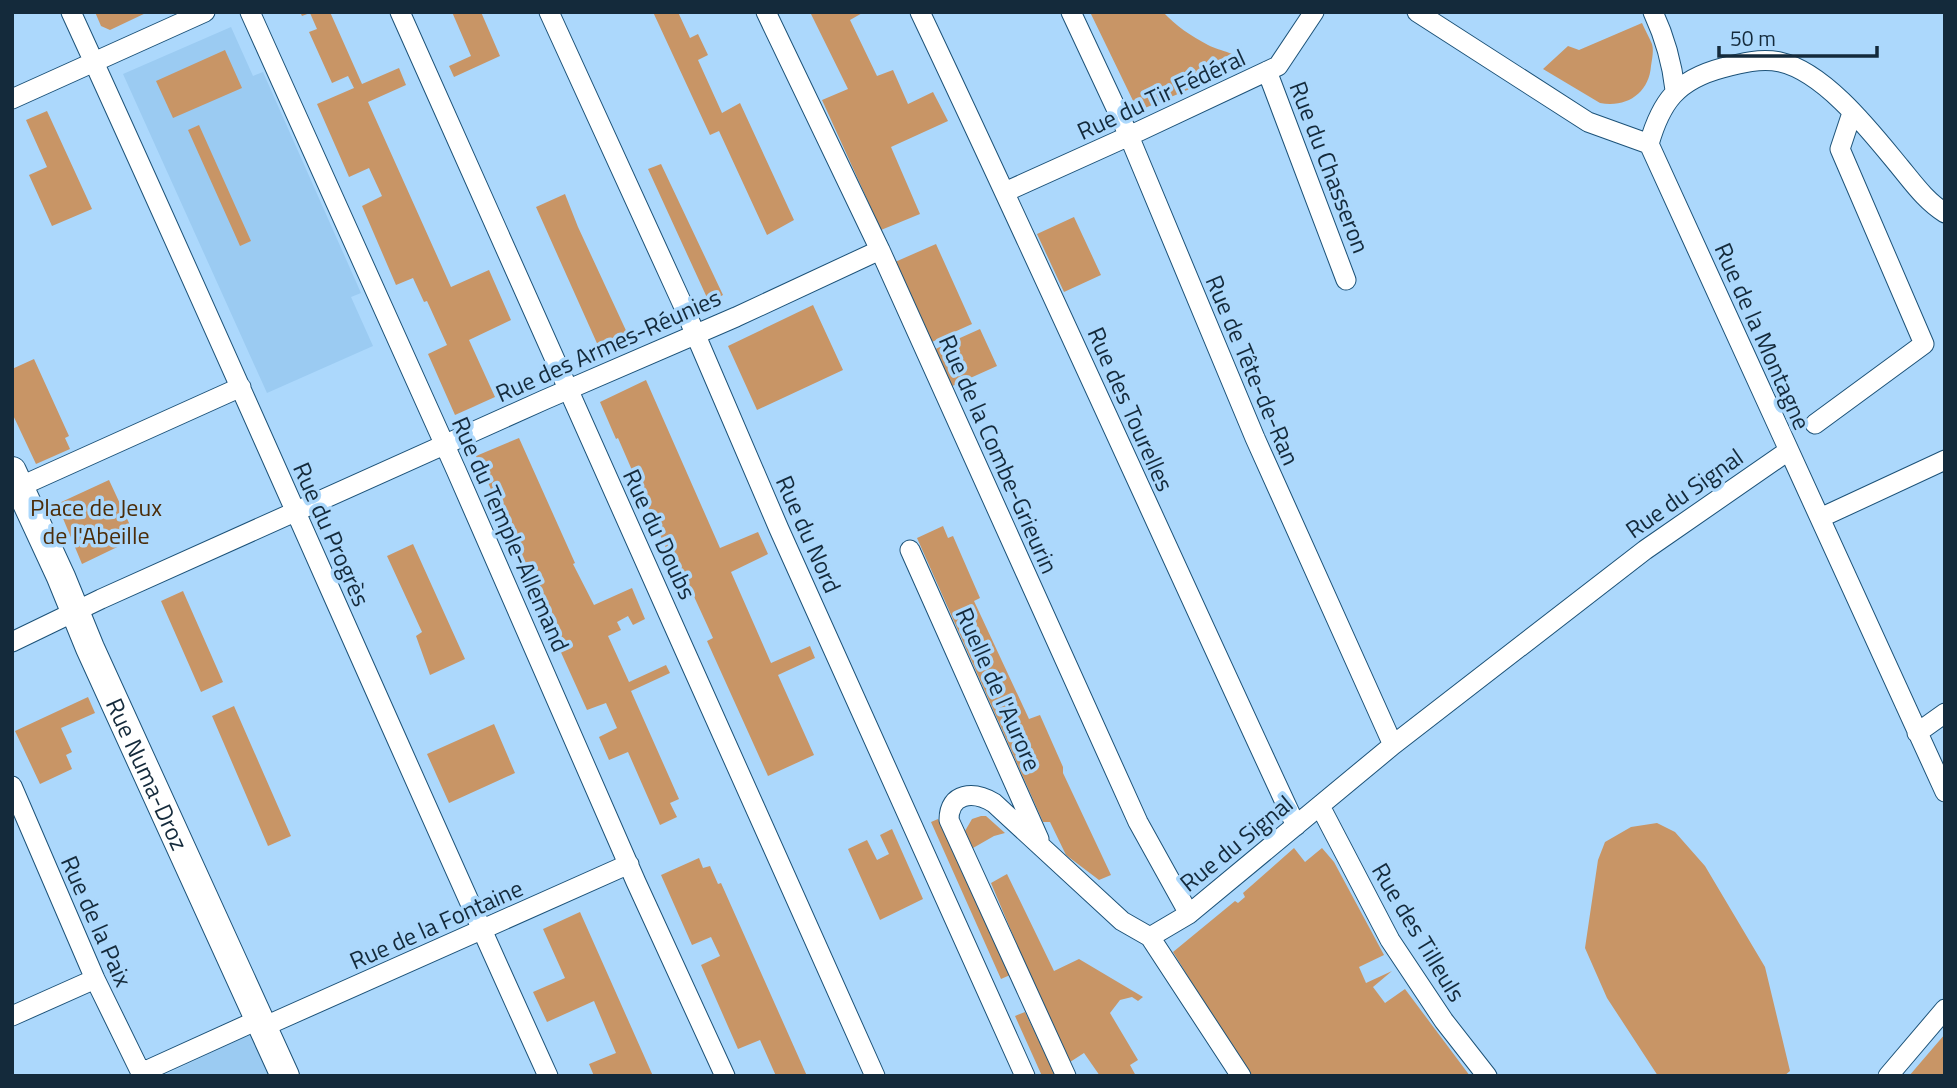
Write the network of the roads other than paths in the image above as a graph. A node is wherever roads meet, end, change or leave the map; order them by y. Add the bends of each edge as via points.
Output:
1 (71, 12) edge
2 (205, 12) edge
3 (250, 12) edge
4 (400, 12) edge
5 (549, 12) edge
6 (766, 12) edge
7 (920, 12) edge
8 (1071, 12) edge
9 (1314, 12) edge
10 (1417, 12) edge
11 (1653, 12) edge
12 (94, 62) junction
13 (1267, 71) junction
14 (1675, 90) junction
15 (12, 99) edge
16 (1852, 114) junction
17 (1129, 136) junction
18 (1649, 144) junction
19 (1005, 192) junction
20 (1945, 213) edge
21 (880, 250) junction
22 (1346, 280) dead end
23 (696, 334) junction
24 (241, 387) junction
25 (567, 390) junction
26 (1815, 424) dead end
27 (445, 444) junction
28 (1788, 451) junction
29 (1945, 460) edge
30 (16, 479) edge
31 (296, 512) junction
32 (1819, 518) junction
33 (910, 550) dead end
34 (75, 610) junction
35 (12, 642) edge
36 (1945, 713) edge
37 (1917, 733) junction
38 (1394, 745) junction
39 (12, 786) edge
40 (1945, 792) edge
41 (1320, 806) junction
42 (1296, 826) junction
43 (1044, 849) junction
44 (629, 864) junction
45 (1189, 914) junction
46 (481, 931) junction
47 (1150, 937) junction
48 (95, 979) junction
49 (1945, 1009) edge
50 (12, 1016) edge
51 (262, 1023) junction
52 (141, 1073) joint
53 (285, 1076) edge
54 (548, 1076) edge
55 (725, 1076) edge
56 (875, 1076) edge
57 (1025, 1076) edge
58 (1066, 1076) edge
59 (1241, 1076) edge
60 (1487, 1076) edge
61 (1888, 1076) edge

1 - 12 street, Rue du Progrès
2 - 12 street
3 - 27 street, Rue du Temple-Allemand
4 - 25 street, Rue du Doubs
5 - 23 street, Rue du Nord
6 - 21 street, Rue de la Combe-Grieurin
7 - 19 street, Rue des Tourelles
8 - 17 street, Rue de Tête-de-Ran
9 - 13 street, Rue du Tir Fédéral via 1278,66
10 - 18 street via 1588,122
11 - 14 street via 1669,54
12 - 15 street
12 - 24 street, Rue du Progrès
13 - 17 street, Rue du Tir Fédéral
13 - 22 street, Rue du Chasseron
14 - 16 street via 1736,64 1781,62 1829,89
14 - 18 street via 1657,115
16 - 20 street via 1930,204
16 - 26 street via 1840,149 1924,344
17 - 19 street, Rue du Tir Fédéral
17 - 38 street, Rue de Tête-de-Ran via 1255,438
18 - 28 street, Rue de la Montagne
19 - 42 street, Rue des Tourelles
21 - 23 street, Rue des Armes-Réunies
21 - 45 street, Rue de la Combe-Grieurin via 1138,822
23 - 25 street, Rue des Armes-Réunies
23 - 57 street, Rue du Nord
24 - 30 street via 134,435
24 - 31 street, Rue du Progrès
25 - 27 street, Rue des Armes-Réunies
25 - 56 street, Rue du Doubs
27 - 31 street, Rue des Armes-Réunies
27 - 44 street, Rue du Temple-Allemand
28 - 32 street, Rue de la Montagne
28 - 38 street, Rue du Signal via 1645,550
29 - 32 street
30 - 34 main road, Rue Numa-Droz
31 - 34 street, Rue des Armes-Réunies
31 - 46 street, Rue du Progrès
32 - 37 street, Rue de la Montagne
33 - 43 street, Ruelle de l'Aurore
34 - 35 street, Rue des Armes-Réunies
34 - 51 main road, Rue Numa-Droz
36 - 37 street
37 - 40 street, Rue de la Montagne
38 - 41 street, Rue du Signal
39 - 48 street, Rue de la Paix
41 - 42 street, Rue du Signal
41 - 60 street, Rue des Tilleuls via 1390,940
42 - 45 street, Rue du Signal
43 - 47 street via 1122,921
43 - 58 street via 985,798 958,799 950,810 950,820
44 - 46 street, Rue de la Fontaine
44 - 55 street, Rue du Temple-Allemand
45 - 47 street, Rue du Signal
46 - 51 street, Rue de la Fontaine
46 - 54 street, Rue du Progrès
47 - 59 street
48 - 50 street
48 - 52 street, Rue de la Paix
49 - 61 street
51 - 52 street, Rue de la Fontaine
51 - 53 main road, Rue Numa-Droz

